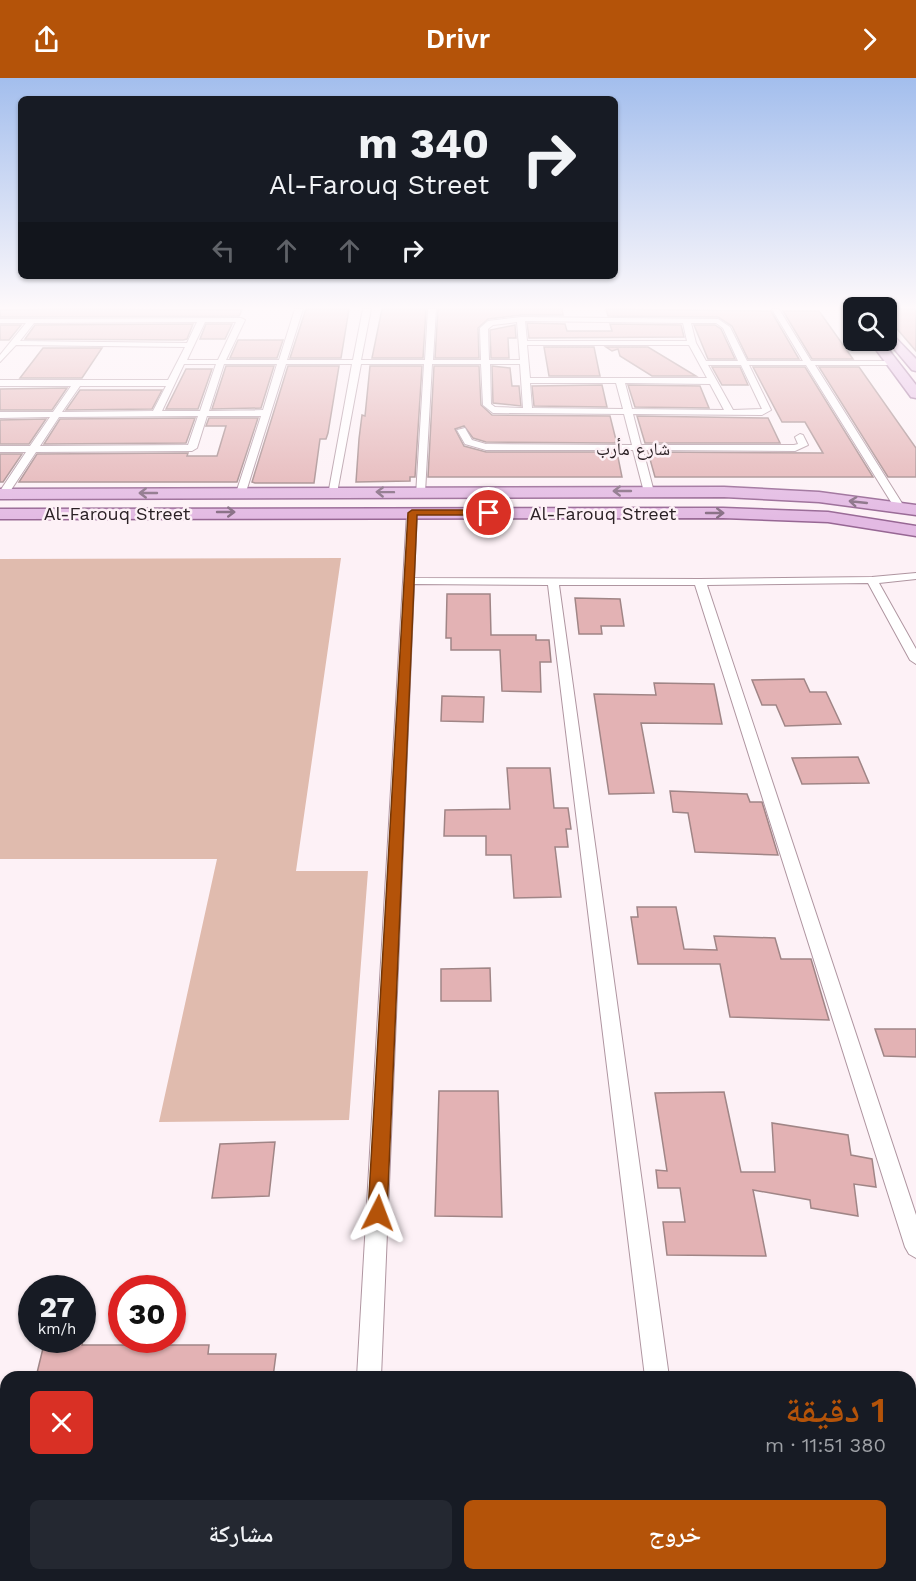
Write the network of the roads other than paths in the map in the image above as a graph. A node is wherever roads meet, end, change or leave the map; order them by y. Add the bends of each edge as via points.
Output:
1 (171, 379) edge
2 (216, 379) edge
3 (277, 379) edge
4 (355, 379) edge
5 (428, 379) edge
6 (487, 379) edge
7 (753, 379) edge
8 (819, 379) edge
9 (904, 379) edge
10 (524, 380) joint
11 (620, 381) junction
12 (711, 381) joint
13 (0, 383) edge
14 (77, 383) junction
15 (169, 383) junction
16 (916, 394) edge
17 (528, 412) junction
18 (629, 412) junction
19 (267, 413) junction
20 (730, 413) junction
21 (156, 414) junction
22 (205, 414) junction
23 (0, 415) edge
24 (55, 415) junction
25 (462, 430) dead end
26 (800, 436) dead end
27 (32, 448) junction
28 (639, 448) junction
29 (0, 449) edge
30 (508, 492) junction
31 (649, 492) junction
32 (241, 493) junction
33 (332, 493) junction
34 (420, 493) junction
35 (1, 494) edge
36 (900, 508) junction
37 (916, 510) edge
38 (412, 513) junction
39 (512, 513) junction
40 (0, 514) edge
41 (916, 531) edge
42 (916, 576) edge
43 (872, 580) junction
44 (411, 582) junction
45 (700, 582) junction
46 (553, 583) junction
47 (916, 660) edge
48 (916, 1247) edge
49 (369, 1371) edge
50 (656, 1371) edge

1 - 15 street
2 - 22 street
3 - 19 street
4 - 33 street
5 - 34 street
6 - 17 street via 487,405 499,411
7 - 20 street via 767,406 766,412
8 - 36 street
9 - 16 main road
10 - 11 street
10 - 17 street
11 - 12 street
11 - 18 street
12 - 20 street
13 - 14 street
14 - 15 street
14 - 24 street
15 - 21 street
17 - 18 street
18 - 20 street
18 - 28 street
19 - 22 street
19 - 32 street
21 - 22 street
21 - 24 street
22 - 27 street via 192,448
23 - 24 street
24 - 27 street
25 - 28 street, شارع مأرب via 468,442 486,447
26 - 28 street, شارع مأرب via 803,445 795,448
27 - 29 street
27 - 35 street
28 - 31 street
31 -> 30 main road, Al-Farouq Street
30 - 34 main road, Al-Farouq Street
30 - 39 main road
36 -> 31 main road, Al-Farouq Street via 790,495
32 - 33 main road, Al-Farouq Street
32 -> 35 main road, Al-Farouq Street
34 -> 33 main road, Al-Farouq Street
36 - 37 main road, Al-Farouq Street
38 - 39 main road, Al-Farouq Street
40 -> 38 main road, Al-Farouq Street
38 - 44 street
39 -> 41 main road, Al-Farouq Street via 804,515
42 - 43 street
43 - 45 street
43 - 47 street
44 - 46 street
44 - 49 street
45 - 46 street
45 - 48 street
46 - 50 street

